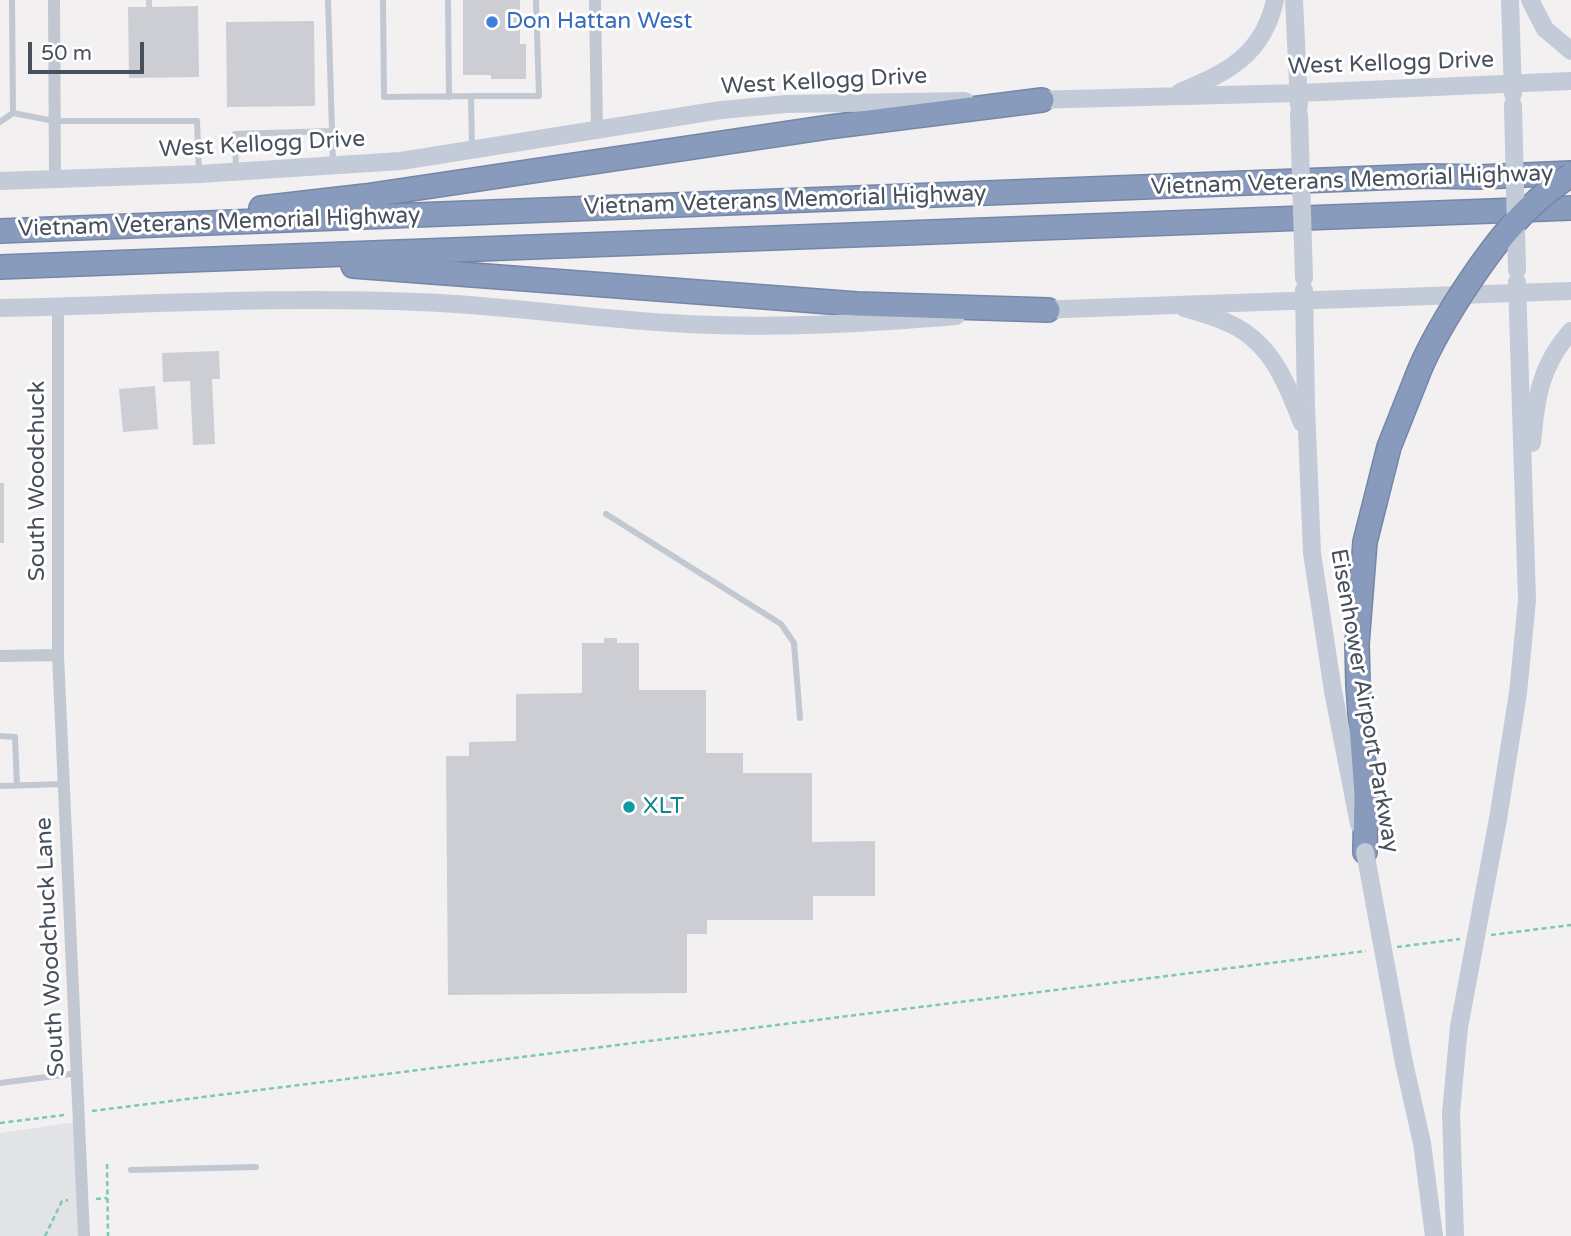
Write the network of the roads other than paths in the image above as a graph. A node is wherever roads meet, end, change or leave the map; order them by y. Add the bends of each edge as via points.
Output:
1 (12, 0) edge
2 (54, 0) edge
3 (328, 0) edge
4 (383, 0) edge
5 (448, 0) edge
6 (536, 0) edge
7 (595, 0) edge
8 (1275, 0) edge
9 (1294, 0) edge
10 (1510, 0) edge
11 (1530, 0) edge
12 (1571, 51) edge
13 (1571, 81) edge
14 (1513, 84) junction
15 (1299, 93) junction
16 (471, 96) junction
17 (449, 97) junction
18 (1169, 97) junction
19 (1042, 100) junction
20 (13, 113) junction
21 (54, 121) junction
22 (0, 122) edge
23 (597, 130) junction
24 (332, 131) junction
25 (472, 151) junction
26 (333, 166) junction
27 (236, 172) junction
28 (199, 174) junction
29 (1571, 174) edge
30 (55, 178) junction
31 (0, 181) edge
32 (1571, 208) edge
33 (81, 230) junction
34 (0, 231) edge
35 (253, 258) junction
36 (0, 267) edge
37 (1571, 290) edge
38 (1517, 292) junction
39 (1304, 299) junction
40 (1174, 305) junction
41 (58, 307) junction
42 (0, 308) edge
43 (1048, 310) junction
44 (1571, 331) edge
45 (1308, 459) junction
46 (1526, 509) junction
47 (606, 514) dead end
48 (58, 655) junction
49 (0, 656) edge
50 (800, 718) dead end
51 (0, 736) edge
52 (64, 784) junction
53 (17, 785) junction
54 (0, 786) edge
55 (1365, 852) junction
56 (78, 1073) junction
57 (0, 1083) edge
58 (256, 1167) dead end
59 (131, 1170) dead end
60 (84, 1236) edge
61 (1434, 1236) edge
62 (1455, 1236) edge

1 - 20 lane
2 - 21 street
3 - 24 lane
4 - 17 lane via 384,97
5 - 17 lane
6 - 16 lane via 539,96
7 - 23 street
8 - 18 main road via 1265,31 1251,52 1219,76
9 - 15 main road, Eisenhower Airport Parkway
10 - 14 main road
11 - 12 main road via 1545,29
13 - 14 main road, West Kellogg Drive
14 - 15 main road, West Kellogg Drive
14 - 38 main road, bridge
15 - 18 main road, West Kellogg Drive
15 - 39 main road, Eisenhower Airport Parkway, bridge
16 - 17 lane
16 - 25 lane
18 - 19 main road, West Kellogg Drive
19 - 23 main road, West Kellogg Drive via 786,104
19 - 33 highway via 365,196
20 - 21 lane
20 - 22 lane
21 - 28 lane via 197,121
21 - 30 street
23 - 25 main road, West Kellogg Drive
24 - 26 lane
24 - 27 lane via 235,134
25 - 26 main road, West Kellogg Drive
26 - 27 main road, West Kellogg Drive
27 - 28 main road, West Kellogg Drive
28 - 30 main road, West Kellogg Drive
29 - 33 highway, Vietnam Veterans Memorial Highway via 669,204
29 - 55 highway, bridge via 1529,207 1492,247 1430,346 1389,447 1365,542 1357,645
30 - 31 main road, West Kellogg Drive
32 - 35 highway, Vietnam Veterans Memorial Highway
33 - 34 highway, Vietnam Veterans Memorial Highway
35 - 36 highway, Vietnam Veterans Memorial Highway
35 - 43 highway via 858,304
37 - 38 main road
38 - 39 main road
38 - 46 main road
39 - 40 main road
39 - 45 main road, Eisenhower Airport Parkway
40 - 43 main road
40 - 45 main road via 1226,322 1267,351 1302,423
41 - 42 main road
41 - 43 main road via 418,302 757,327
41 - 48 street, South Woodchuck
44 - 46 main road via 1550,358 1541,380
45 - 55 main road, Eisenhower Airport Parkway via 1320,612
46 - 62 main road, bridge via 1523,651 1460,1027 1451,1113
47 - 50 lane via 781,624 794,643
48 - 49 street
48 - 52 street, South Woodchuck Lane
51 - 53 lane via 15,737
52 - 53 lane
52 - 56 street, South Woodchuck Lane
53 - 54 lane
55 - 61 main road, Eisenhower Airport Parkway, bridge via 1422,1143
56 - 57 lane
56 - 60 street, South Woodchuck Lane
58 - 59 lane

